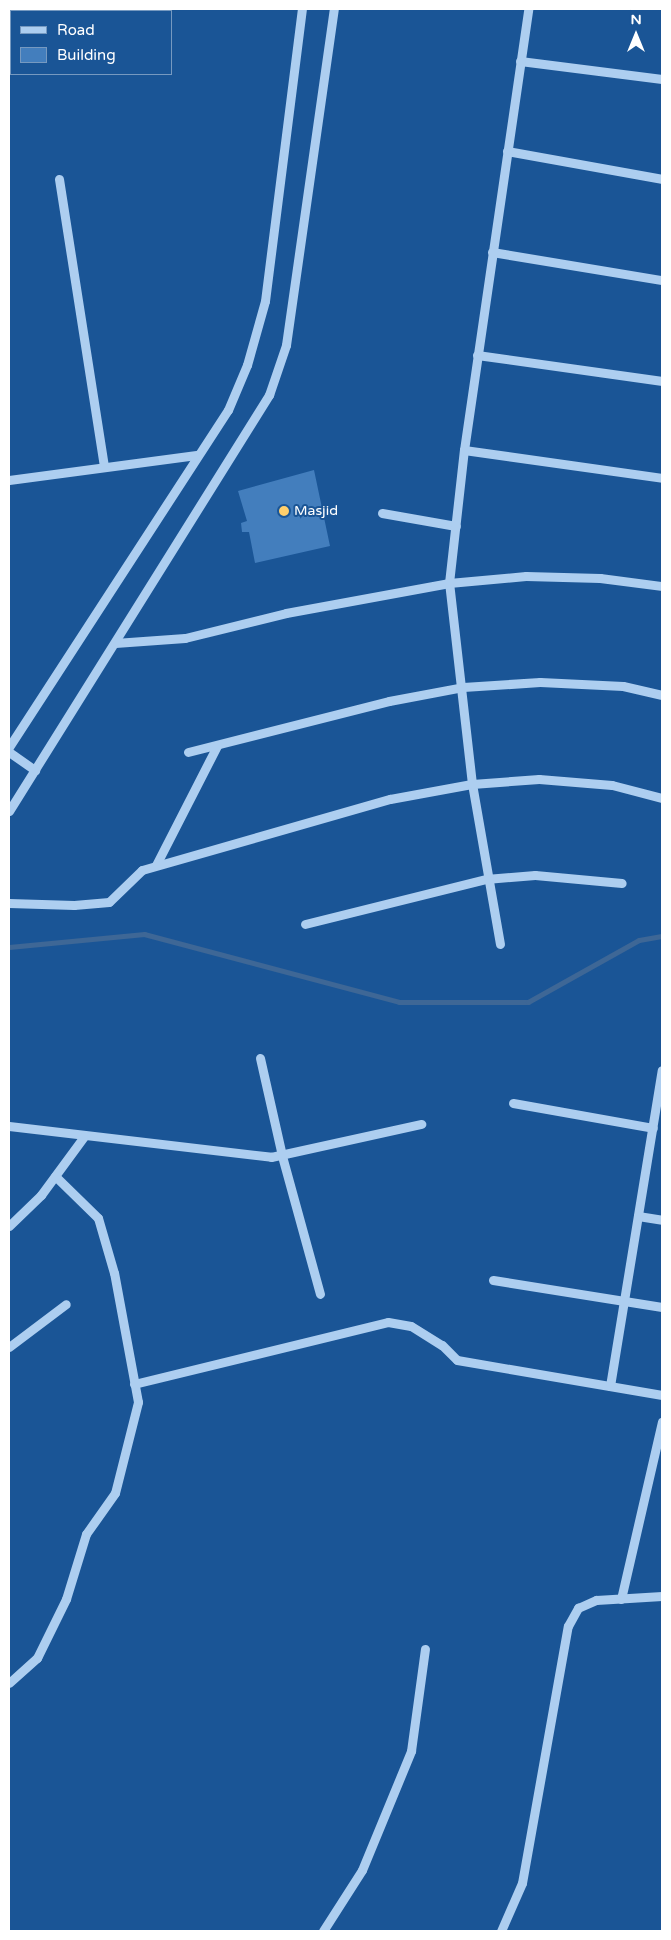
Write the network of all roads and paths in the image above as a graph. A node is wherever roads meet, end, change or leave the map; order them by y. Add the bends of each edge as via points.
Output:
1 (302, 9) edge
2 (334, 9) edge
3 (528, 9) edge
4 (520, 61) junction
5 (662, 79) edge
6 (507, 151) junction
7 (59, 179) dead end
8 (662, 180) edge
9 (492, 252) junction
10 (662, 280) edge
11 (477, 356) junction
12 (662, 381) edge
13 (464, 450) junction
14 (196, 455) junction
15 (104, 467) junction
16 (662, 478) edge
17 (9, 480) edge
18 (382, 513) dead end
19 (456, 526) junction
20 (449, 583) junction
21 (662, 586) edge
22 (115, 643) junction
23 (463, 687) junction
24 (662, 695) edge
25 (216, 746) junction
26 (9, 747) edge
27 (9, 752) edge
28 (188, 752) dead end
29 (35, 770) junction
30 (472, 784) junction
31 (662, 798) edge
32 (9, 811) edge
33 (156, 865) junction
34 (486, 879) junction
35 (622, 883) dead end
36 (9, 903) edge
37 (305, 924) dead end
38 (500, 944) dead end
39 (260, 1058) dead end
40 (662, 1070) edge
41 (513, 1103) dead end
42 (656, 1123) edge
43 (421, 1124) dead end
44 (9, 1126) edge
45 (85, 1135) junction
46 (282, 1156) junction
47 (55, 1176) junction
48 (638, 1216) junction
49 (662, 1220) edge
50 (9, 1226) edge
51 (493, 1280) dead end
52 (320, 1294) dead end
53 (624, 1301) junction
54 (66, 1304) dead end
55 (662, 1307) edge
56 (9, 1347) edge
57 (134, 1384) junction
58 (610, 1386) junction
59 (662, 1395) edge
60 (662, 1422) edge
61 (662, 1596) edge
62 (621, 1599) junction
63 (425, 1649) dead end
64 (9, 1683) edge
65 (323, 1931) edge
66 (501, 1931) edge

1 - 14 street via 264,301 248,365 228,410
2 - 22 street via 286,345 269,395
3 - 4 street
4 - 5 street
4 - 6 street
6 - 8 street
6 - 9 street
7 - 15 street
9 - 10 street
9 - 11 street
11 - 12 street
11 - 13 street
13 - 16 street
13 - 19 street
14 - 15 street
14 - 26 street
15 - 17 street
18 - 19 street
19 - 20 street
20 - 21 street via 526,576 600,578
20 - 22 street via 286,613 185,638
20 - 23 street
22 - 29 street
23 - 24 street via 540,682 623,686
23 - 25 street via 389,701
23 - 30 street
25 - 28 street
25 - 33 street
27 - 29 street
29 - 32 street
30 - 31 street via 539,779 612,785
30 - 33 street via 390,799
30 - 34 street
33 - 36 street via 142,870 109,902 74,905
34 - 35 street via 535,875
34 - 37 street
34 - 38 street
39 - 46 street
40 - 42 street
41 - 42 street
42 - 48 street
43 - 46 street
44 - 45 street
45 - 46 street
45 - 47 street
46 - 52 street
47 - 50 street
47 - 57 street via 98,1218 114,1272
48 - 49 street
48 - 53 street
51 - 53 street
53 - 55 street
53 - 58 street
54 - 56 street
57 - 58 street via 388,1322 411,1326 442,1345 457,1360
57 - 64 street via 138,1402 115,1493 86,1534 66,1599 37,1658
58 - 59 street
60 - 62 street
61 - 62 street
62 - 66 street via 596,1600 578,1608 568,1626 522,1883
63 - 65 street via 412,1751 362,1870

